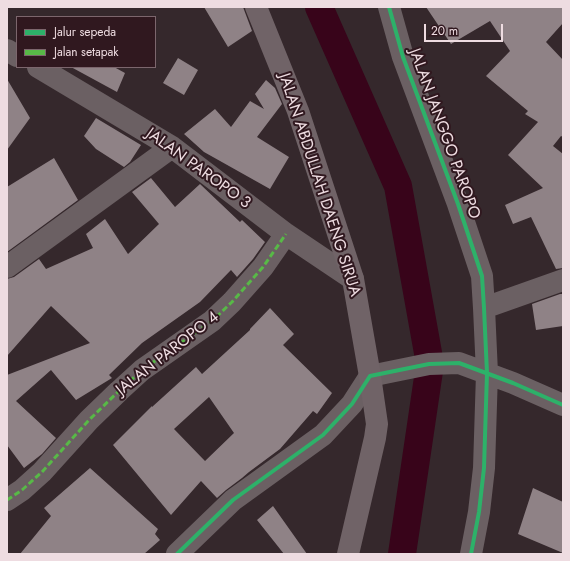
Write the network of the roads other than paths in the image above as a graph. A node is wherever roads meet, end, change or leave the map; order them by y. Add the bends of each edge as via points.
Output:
1 (256, 7) edge
2 (389, 7) edge
3 (7, 50) edge
4 (16, 55) edge
5 (40, 68) edge
6 (172, 147) junction
7 (286, 234) junction
8 (7, 267) edge
9 (353, 279) junction
10 (563, 280) edge
11 (484, 308) junction
12 (487, 373) junction
13 (370, 376) junction
14 (563, 405) edge
15 (7, 500) edge
16 (176, 554) edge
17 (348, 554) edge
18 (471, 554) edge

1 - 9 main road, JALAN ABDULLAH DAENG SIRUA via 298,111
2 - 11 street, JALAN JANGGO PAROPO via 403,57 482,276
3 - 4 street
5 - 6 street, JALAN PAROPO 3
6 - 7 street, JALAN PAROPO 3
6 - 8 street
7 - 9 street, JALAN PAROPO 3
7 - 15 street, JALAN PAROPO 4 via 264,267 228,306 212,321 142,370 89,420 42,472
9 - 13 main road, JALAN ABDULLAH DAENG SIRUA
10 - 11 street
11 - 12 street, JALAN JANGGO PAROPO
12 - 13 street via 458,363 429,364
12 - 14 street
12 - 18 street, JALAN JANGGO PAROPO via 484,468
13 - 16 street via 352,404 323,435 233,500
13 - 17 main road, JALAN ABDULLAH DAENG SIRUA via 377,424

